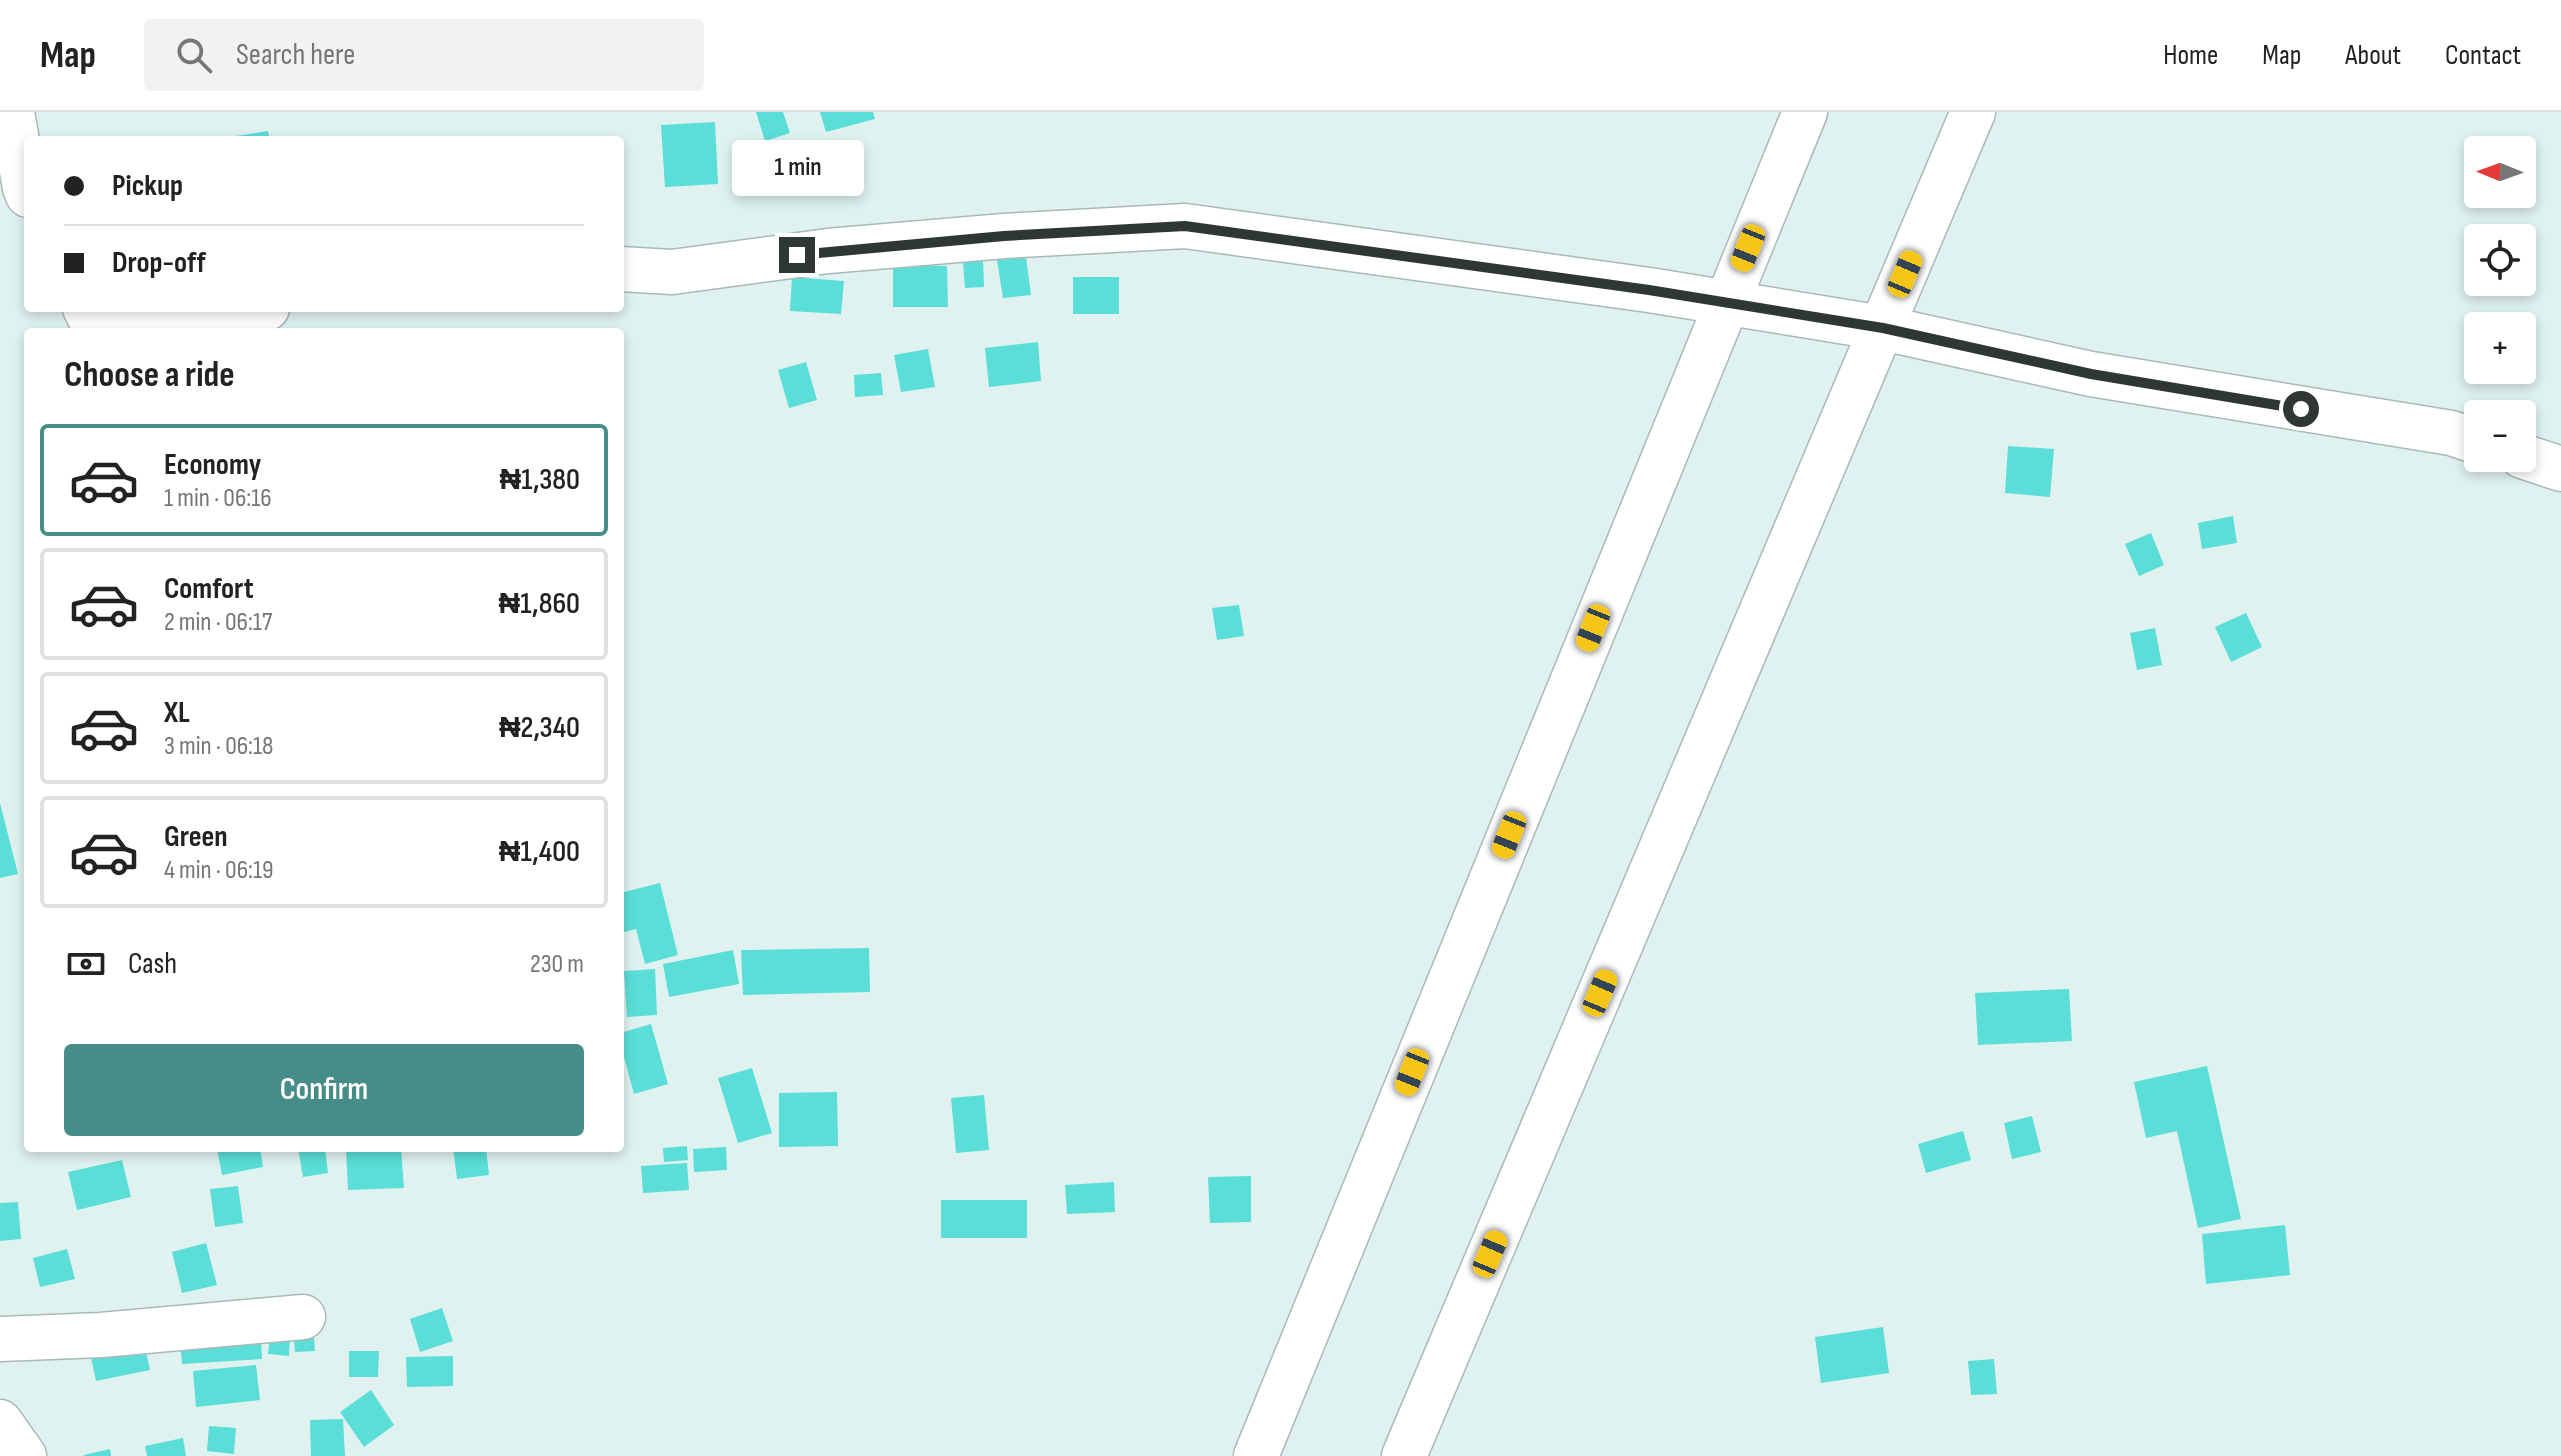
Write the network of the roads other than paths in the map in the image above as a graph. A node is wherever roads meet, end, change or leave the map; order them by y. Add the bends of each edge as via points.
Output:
1 (12, 112) edge
2 (1805, 112) edge
3 (1973, 112) edge
4 (24, 182) edge
5 (624, 269) edge
6 (1726, 303) junction
7 (87, 312) edge
8 (248, 312) edge
9 (1883, 328) junction
10 (2464, 437) edge
11 (2536, 461) edge
12 (2561, 469) edge
13 (303, 1317) dead end
14 (0, 1339) edge
15 (0, 1422) edge
16 (24, 1456) edge
17 (1256, 1456) edge
18 (1404, 1456) edge

1 - 4 street
2 - 6 street
3 - 9 street
5 - 6 street via 672,272 843,250 1185,226
6 - 9 street
6 - 17 street
7 - 8 street via 94,326 155,315
9 - 10 street via 2091,374
9 - 18 street
11 - 12 street
13 - 14 street
15 - 16 street

